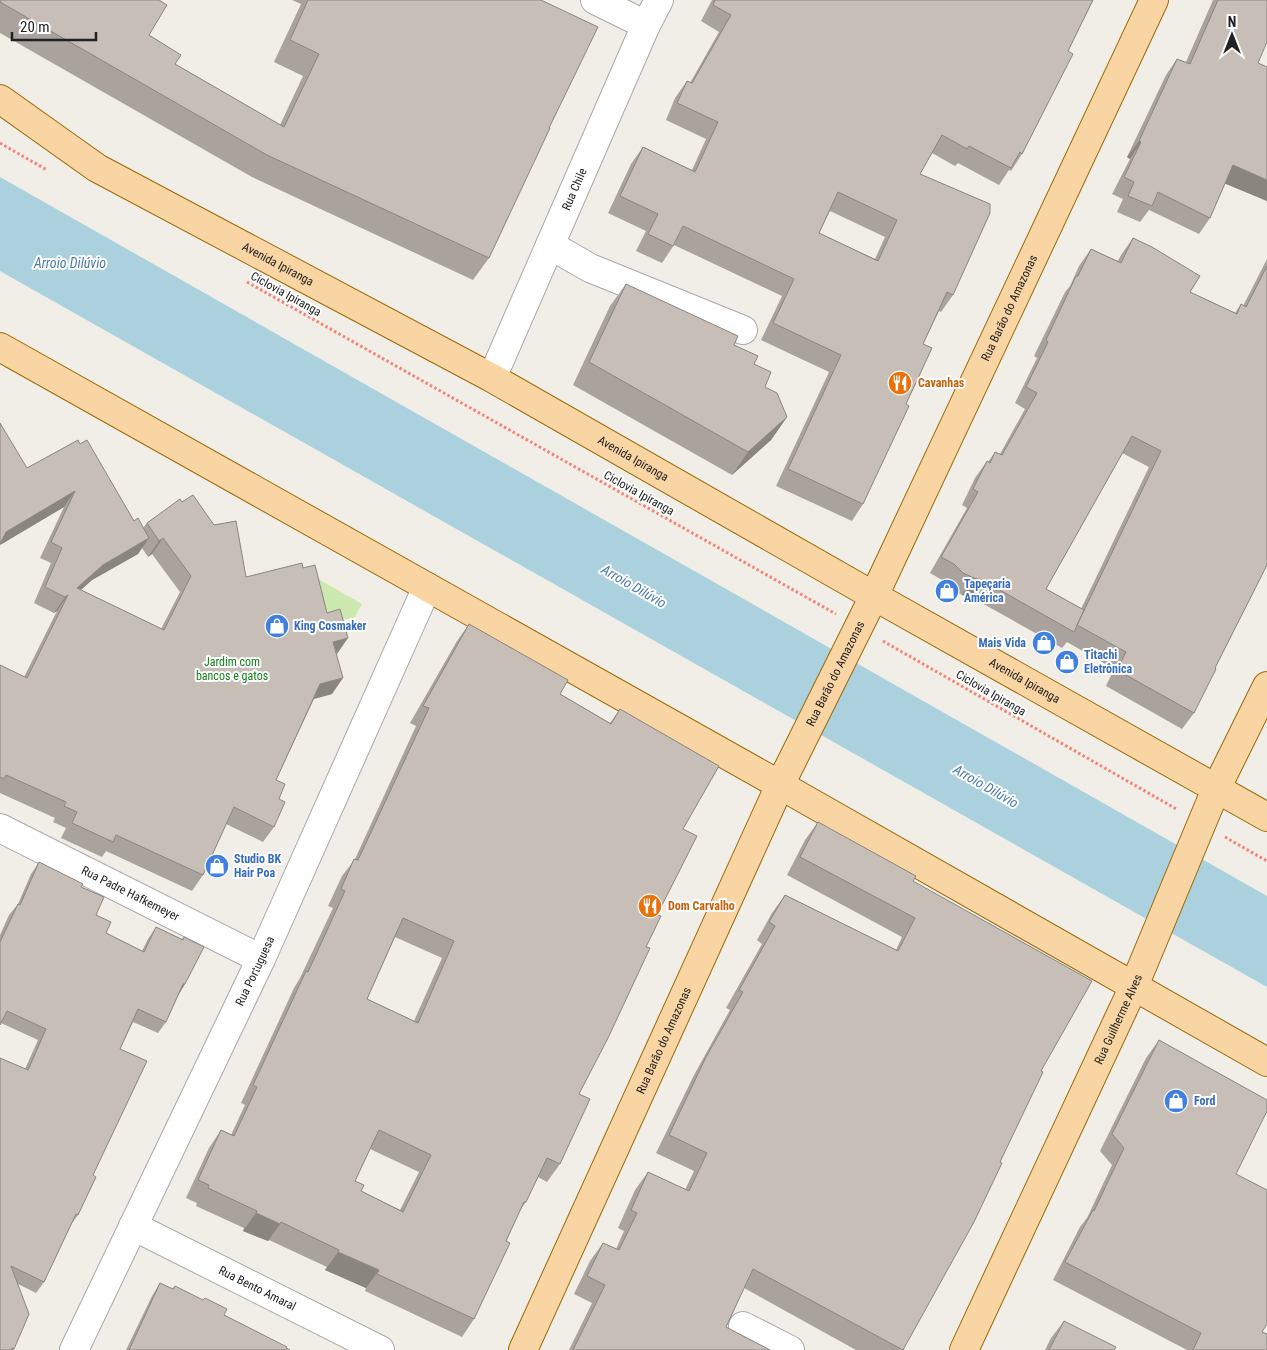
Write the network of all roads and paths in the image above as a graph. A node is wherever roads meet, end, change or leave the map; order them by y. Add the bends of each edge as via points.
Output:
1 (595, 0) edge
2 (659, 0) edge
3 (1154, 0) edge
4 (646, 25) junction
5 (0, 99) edge
6 (0, 143) edge
7 (52, 172) dead end
8 (550, 245) junction
9 (243, 280) dead end
10 (743, 330) dead end
11 (0, 347) edge
12 (492, 378) junction
13 (427, 587) junction
14 (874, 596) junction
15 (856, 632) junction
16 (1267, 686) edge
17 (780, 785) junction
18 (1216, 789) junction
19 (1267, 817) edge
20 (1200, 829) junction
21 (2, 835) edge
22 (1267, 861) edge
23 (262, 959) junction
24 (1134, 986) junction
25 (1267, 1062) edge
26 (133, 1226) junction
27 (742, 1326) dead end
28 (74, 1350) edge
29 (380, 1350) edge
30 (523, 1350) edge
31 (790, 1350) edge
32 (964, 1350) edge

1 - 4 street
2 - 4 street, Rua Chile
3 - 14 main road, Rua Barão do Amazonas
4 - 8 street, Rua Chile
5 - 12 main road, Avenida Ipiranga via 97,168
6 - 7 path
8 - 10 street via 590,268
8 - 12 street, Rua Chile
9 - 15 path, Ciclovia Ipiranga
11 - 13 main road
12 - 14 main road, Avenida Ipiranga
13 - 17 main road
13 - 23 street, Rua Portuguesa
14 - 15 main road, Rua Barão do Amazonas
14 - 18 main road, Avenida Ipiranga
15 - 17 main road, Rua Barão do Amazonas
15 - 20 path, Ciclovia Ipiranga
16 - 18 main road, Rua Guilherme Alves
17 - 24 main road
17 - 30 main road, Rua Barão do Amazonas
18 - 19 main road, Avenida Ipiranga
18 - 20 main road, Rua Guilherme Alves
20 - 22 path, Ciclovia Ipiranga
20 - 24 main road, Rua Guilherme Alves
21 - 23 street, Rua Padre Hafkemeyer
23 - 26 street, Rua Portuguesa
24 - 25 main road
24 - 32 main road, Rua Guilherme Alves
26 - 28 street, Rua Portuguesa
26 - 29 street, Rua Bento Amaral
27 - 31 street

